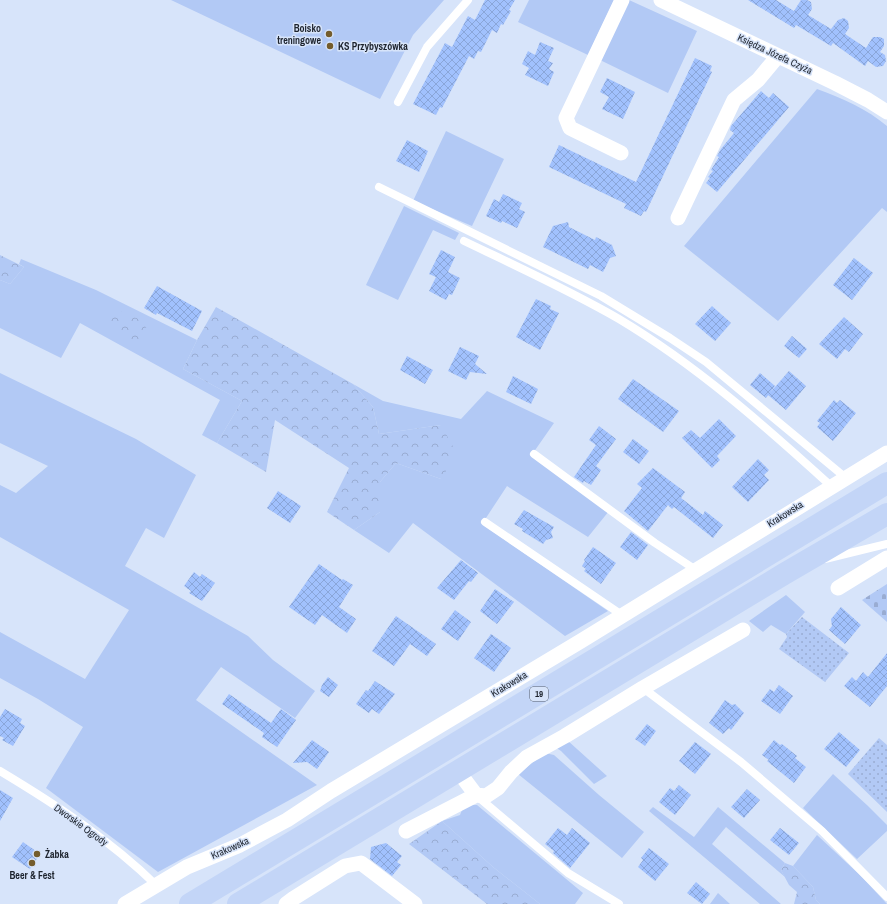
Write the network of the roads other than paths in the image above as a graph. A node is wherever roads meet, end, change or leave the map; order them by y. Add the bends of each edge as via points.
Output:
1 (468, 0) edge
2 (622, 0) edge
3 (661, 0) edge
4 (686, 5) edge
5 (778, 56) junction
6 (398, 102) dead end
7 (887, 112) edge
8 (621, 153) dead end
9 (379, 187) dead end
10 (678, 218) dead end
11 (464, 241) dead end
12 (887, 453) edge
13 (534, 454) dead end
14 (846, 478) junction
15 (887, 483) edge
16 (831, 486) junction
17 (887, 514) edge
18 (485, 522) dead end
19 (886, 548) edge
20 (799, 565) junction
21 (696, 570) junction
22 (838, 588) dead end
23 (622, 615) junction
24 (743, 630) dead end
25 (643, 688) junction
26 (0, 771) edge
27 (458, 771) junction
28 (476, 796) junction
29 (406, 831) dead end
30 (156, 885) junction
31 (887, 897) edge
32 (125, 904) edge
33 (190, 904) edge
34 (238, 904) edge
35 (286, 904) edge
36 (415, 904) edge
37 (619, 904) edge

1 - 6 lane via 427,47
2 - 8 street via 566,118 570,128
3 - 4 street, Księdza Józefa Czyża
4 - 5 street, Księdza Józefa Czyża
5 - 7 street, Księdza Józefa Czyża via 835,83
5 - 10 street via 758,80 734,100
9 - 14 lane via 601,296 670,338 706,362
11 - 16 lane via 585,300 689,366 715,385
12 - 14 street, Krakowska
13 - 21 lane
14 - 16 street, Krakowska
15 - 33 main road, 19
16 - 21 street, Krakowska
17 - 20 main road, 19
18 - 23 lane
19 - 20 lane
19 - 22 street
20 - 27 main road, 19
21 - 23 street, Krakowska
23 - 30 street, Krakowska via 287,820 187,867
24 - 25 street
25 - 28 street via 527,757 498,788 486,796
25 - 31 lane via 741,762 822,832
26 - 30 lane, Dworskie Ogrody via 85,827
27 - 28 street
27 - 34 main road, 19
28 - 29 street
28 - 37 lane via 568,873
30 - 32 street, Krakowska
35 - 36 street via 345,866 361,863

